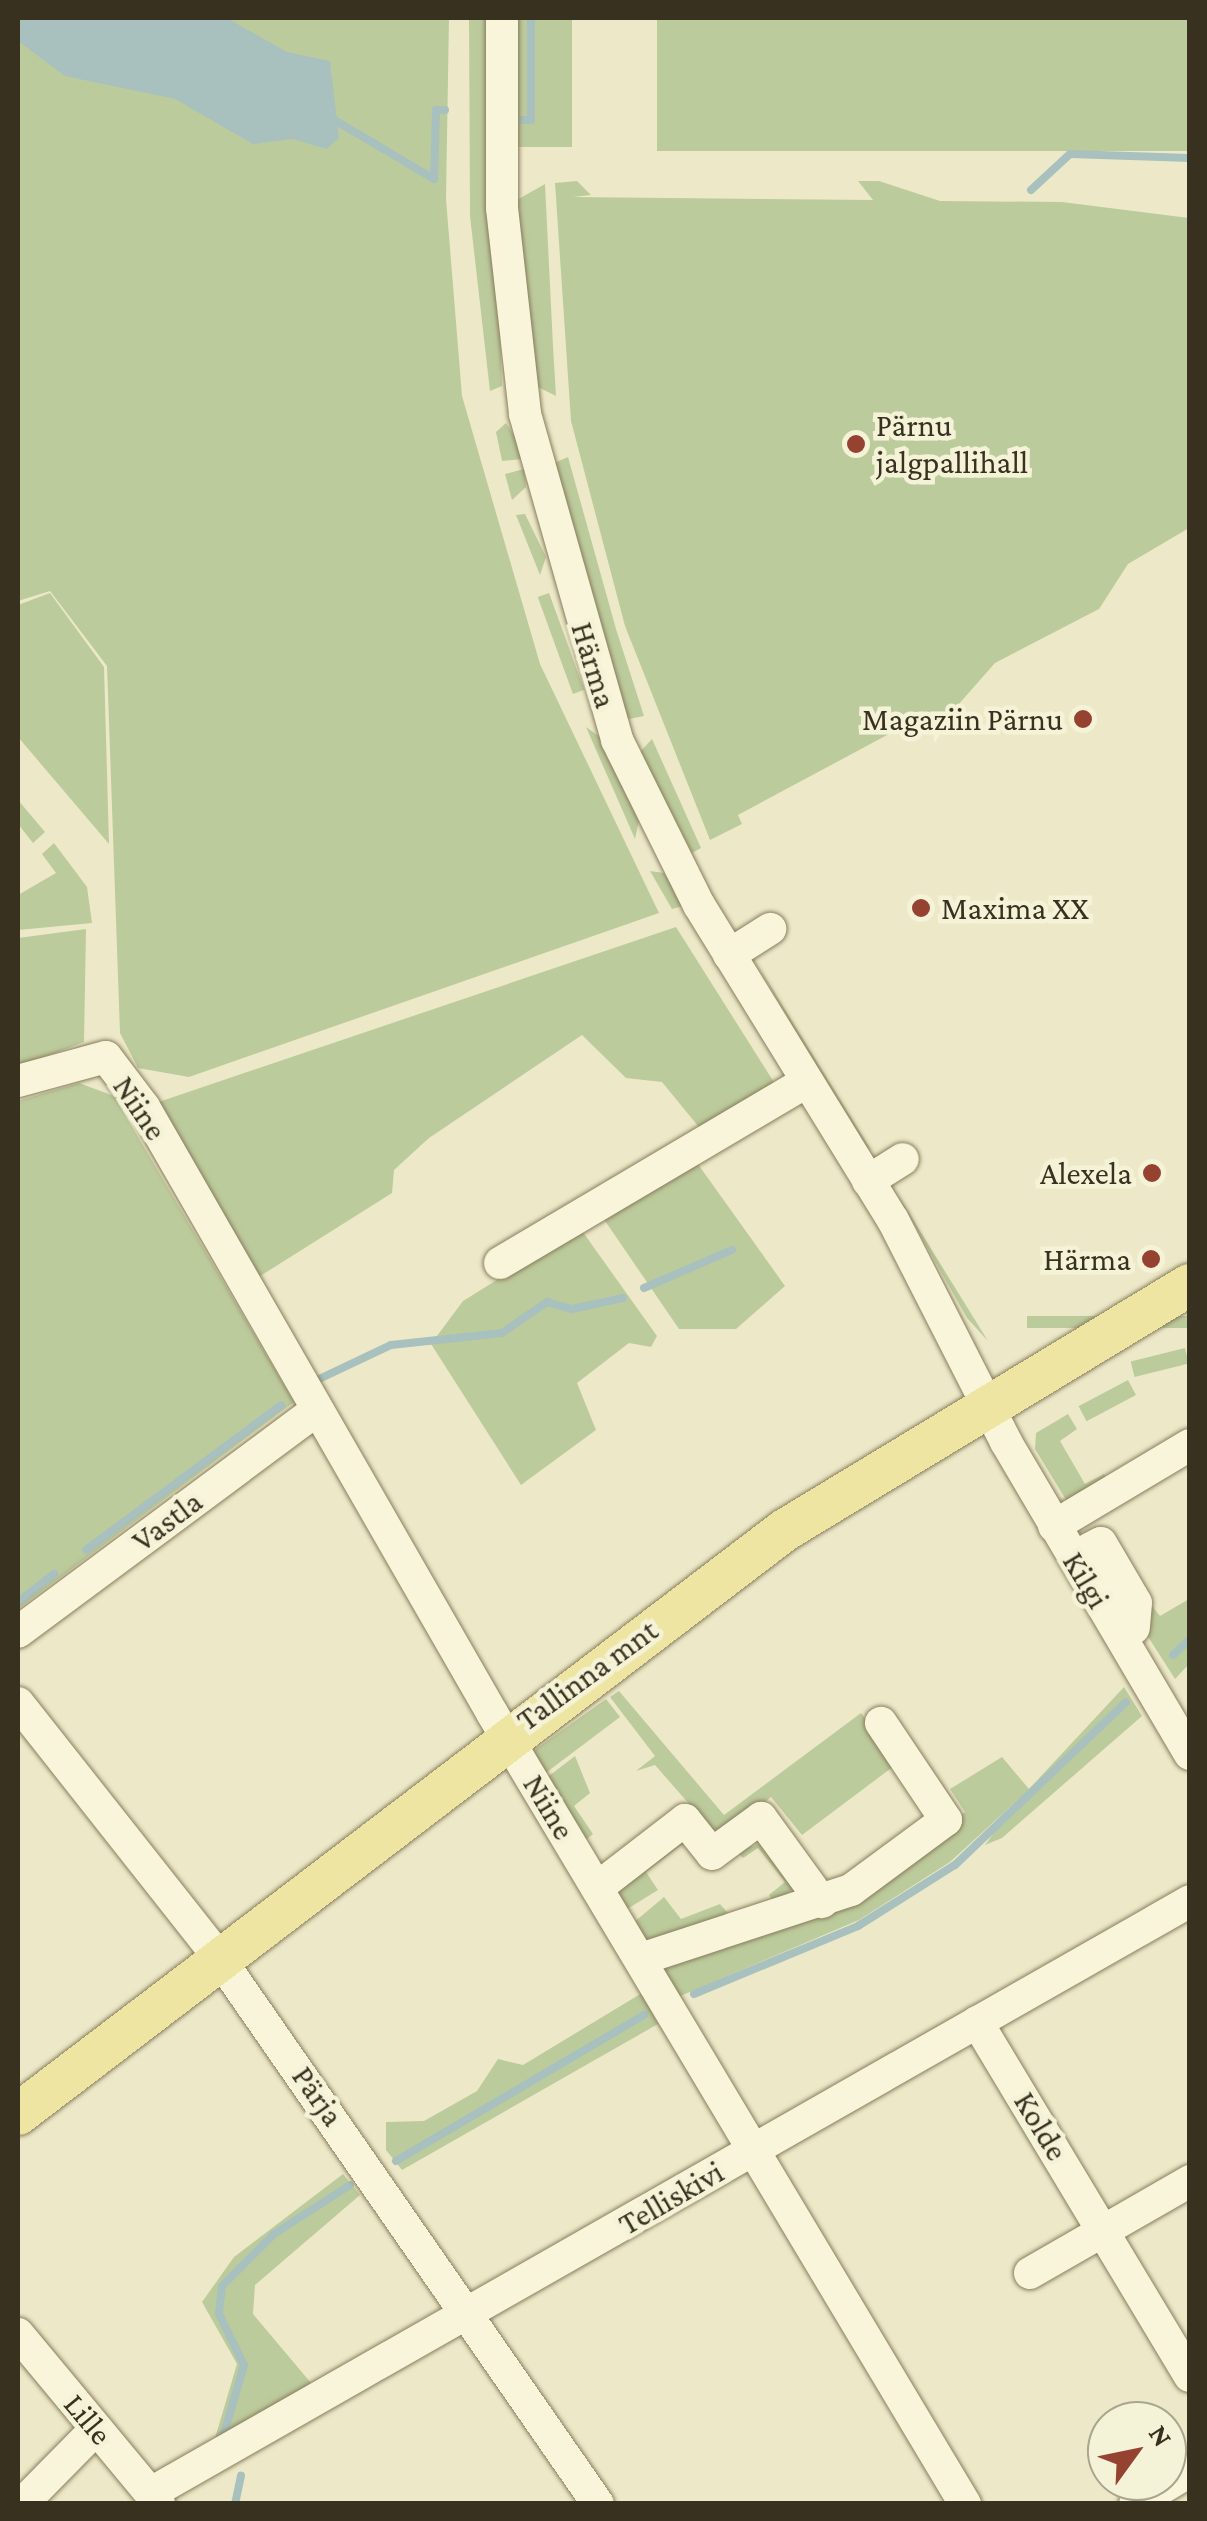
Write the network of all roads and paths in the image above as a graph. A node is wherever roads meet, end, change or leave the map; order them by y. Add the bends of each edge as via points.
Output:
1 (502, 18) edge
2 (770, 929) dead end
3 (729, 955) junction
4 (18, 1081) edge
5 (806, 1082) junction
6 (903, 1159) dead end
7 (868, 1181) junction
8 (500, 1263) dead end
9 (1190, 1285) edge
10 (990, 1402) junction
11 (317, 1410) junction
12 (1190, 1445) edge
13 (1054, 1526) junction
14 (1089, 1550) dead end
15 (1134, 1628) dead end
16 (18, 1632) edge
17 (18, 1703) edge
18 (880, 1723) dead end
19 (505, 1734) junction
20 (1190, 1754) edge
21 (598, 1888) junction
22 (822, 1902) junction
23 (1190, 1902) edge
24 (217, 1955) junction
25 (640, 1959) junction
26 (977, 2022) junction
27 (18, 2114) edge
28 (757, 2149) junction
29 (1190, 2181) edge
30 (1104, 2230) junction
31 (1030, 2273) dead end
32 (471, 2312) junction
33 (18, 2334) edge
34 (1190, 2376) edge
35 (96, 2429) junction
36 (1190, 2471) edge
37 (155, 2498) edge
38 (22, 2504) edge
39 (598, 2504) edge
40 (965, 2504) edge
41 (1136, 2504) edge

1 - 3 street, Härma via 502,208 535,460 617,740
2 - 3 street
3 - 5 street, Härma
4 - 11 street, Niine via 106,1057
5 - 7 street, Härma
5 - 8 street
6 - 7 street
7 - 10 street, Härma
9 - 10 main road, Tallinna mnt
10 - 13 street, Kilgi
10 - 19 main road, Tallinna mnt via 784,1530
11 - 16 street, Vastla
11 - 19 street, Niine
12 - 13 street
13 - 20 street, Kilgi
14 - 15 street via 1101,1543 1136,1604
17 - 24 street, Pärja
18 - 22 street via 946,1820
19 - 21 street, Niine
19 - 24 main road, Tallinna mnt
21 - 22 street via 685,1820 712,1854 761,1818
21 - 25 street, Niine
22 - 25 street
23 - 26 street, Telliskivi
24 - 27 main road, Tallinna mnt
24 - 32 street, Pärja
25 - 28 street, Niine
26 - 28 street, Telliskivi
26 - 30 street, Kolde
28 - 32 street, Telliskivi
28 - 40 street, Niine
29 - 30 street
30 - 31 street
30 - 34 street, Kolde
32 - 37 street, Telliskivi
32 - 39 street, Pärja
33 - 35 street, Lille
35 - 37 street, Lille
35 - 38 street
36 - 41 street

